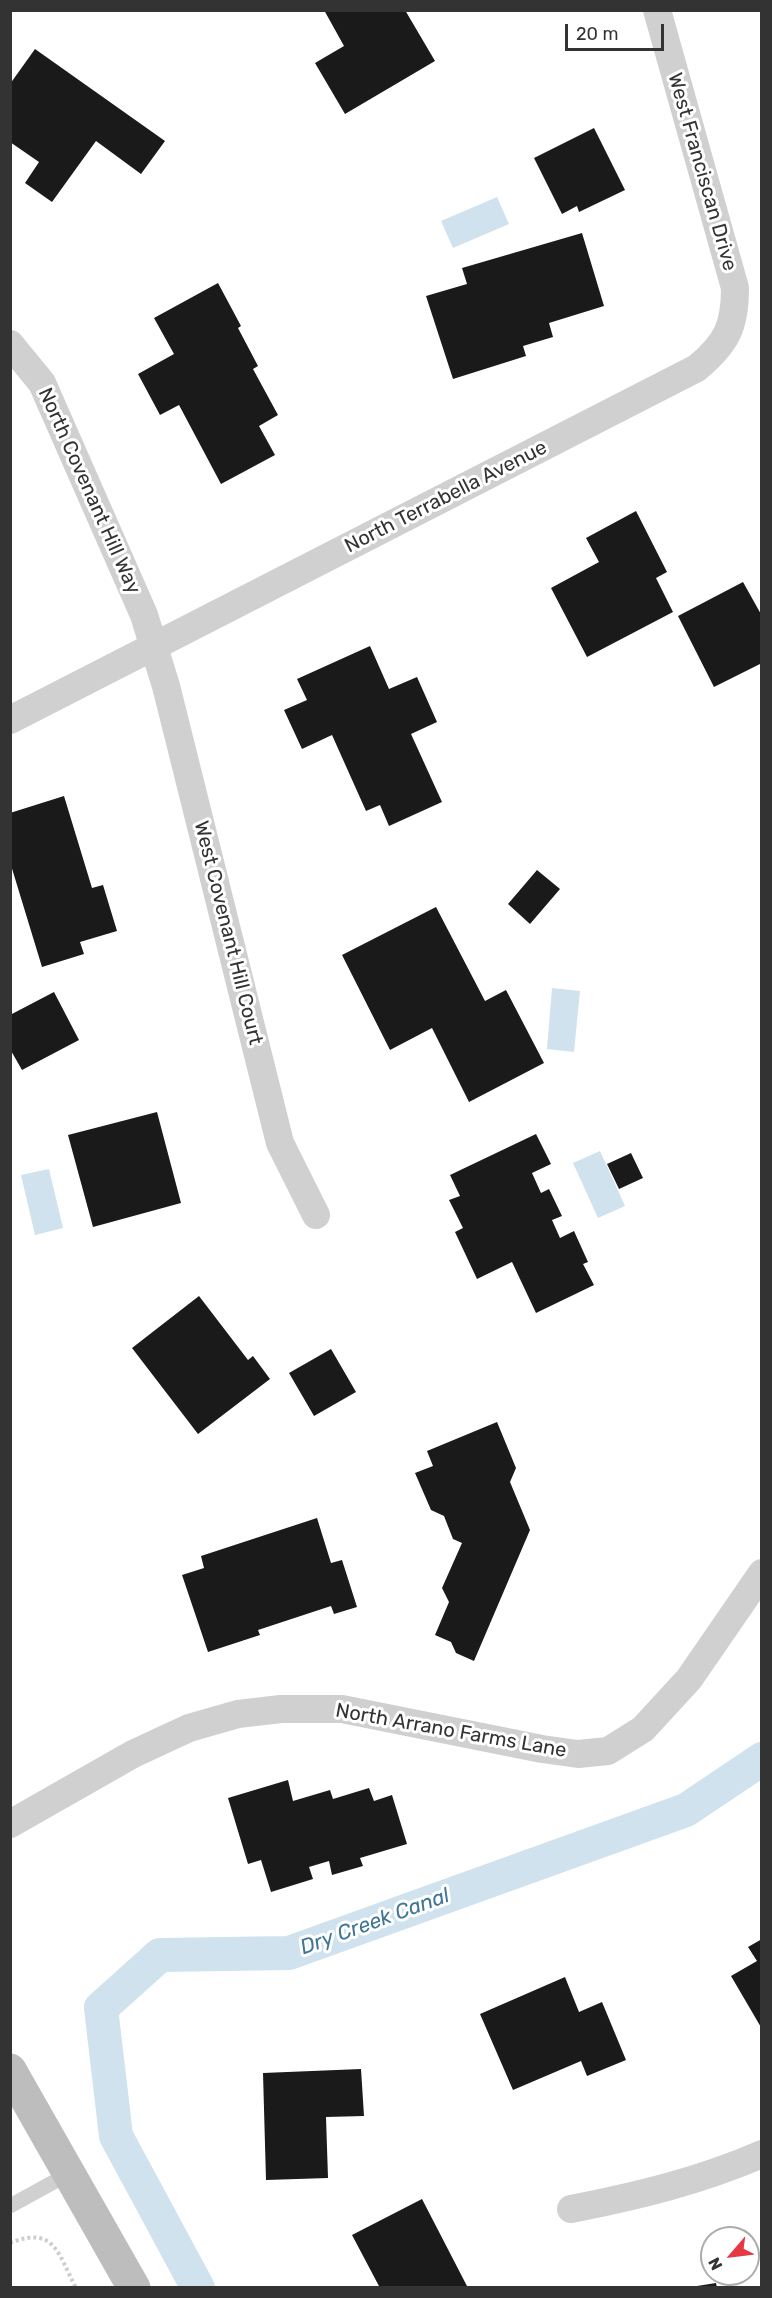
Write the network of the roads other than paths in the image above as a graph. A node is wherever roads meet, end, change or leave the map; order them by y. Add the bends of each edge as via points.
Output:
1 (657, 10) edge
2 (729, 334) joint
3 (10, 344) edge
4 (154, 646) junction
5 (10, 720) edge
6 (316, 1215) dead end
7 (762, 1573) edge
8 (10, 1824) edge
9 (10, 2070) edge
10 (762, 2154) edge
11 (70, 2174) junction
12 (10, 2206) edge
13 (571, 2209) dead end
14 (134, 2288) edge

1 - 2 street, West Franciscan Drive via 735,288
2 - 4 street, North Terrabella Avenue via 698,368
3 - 4 street, North Covenant Hill Way via 42,383
4 - 5 street, North Terrabella Avenue
4 - 6 street, West Covenant Hill Court via 280,1143
7 - 8 street, North Arrano Farms Lane via 689,1679 643,1729 608,1751 578,1754 542,1749 342,1709 280,1709 189,1728 133,1754
9 - 11 main road
10 - 13 street via 679,2184
11 - 12 lane
11 - 14 main road

